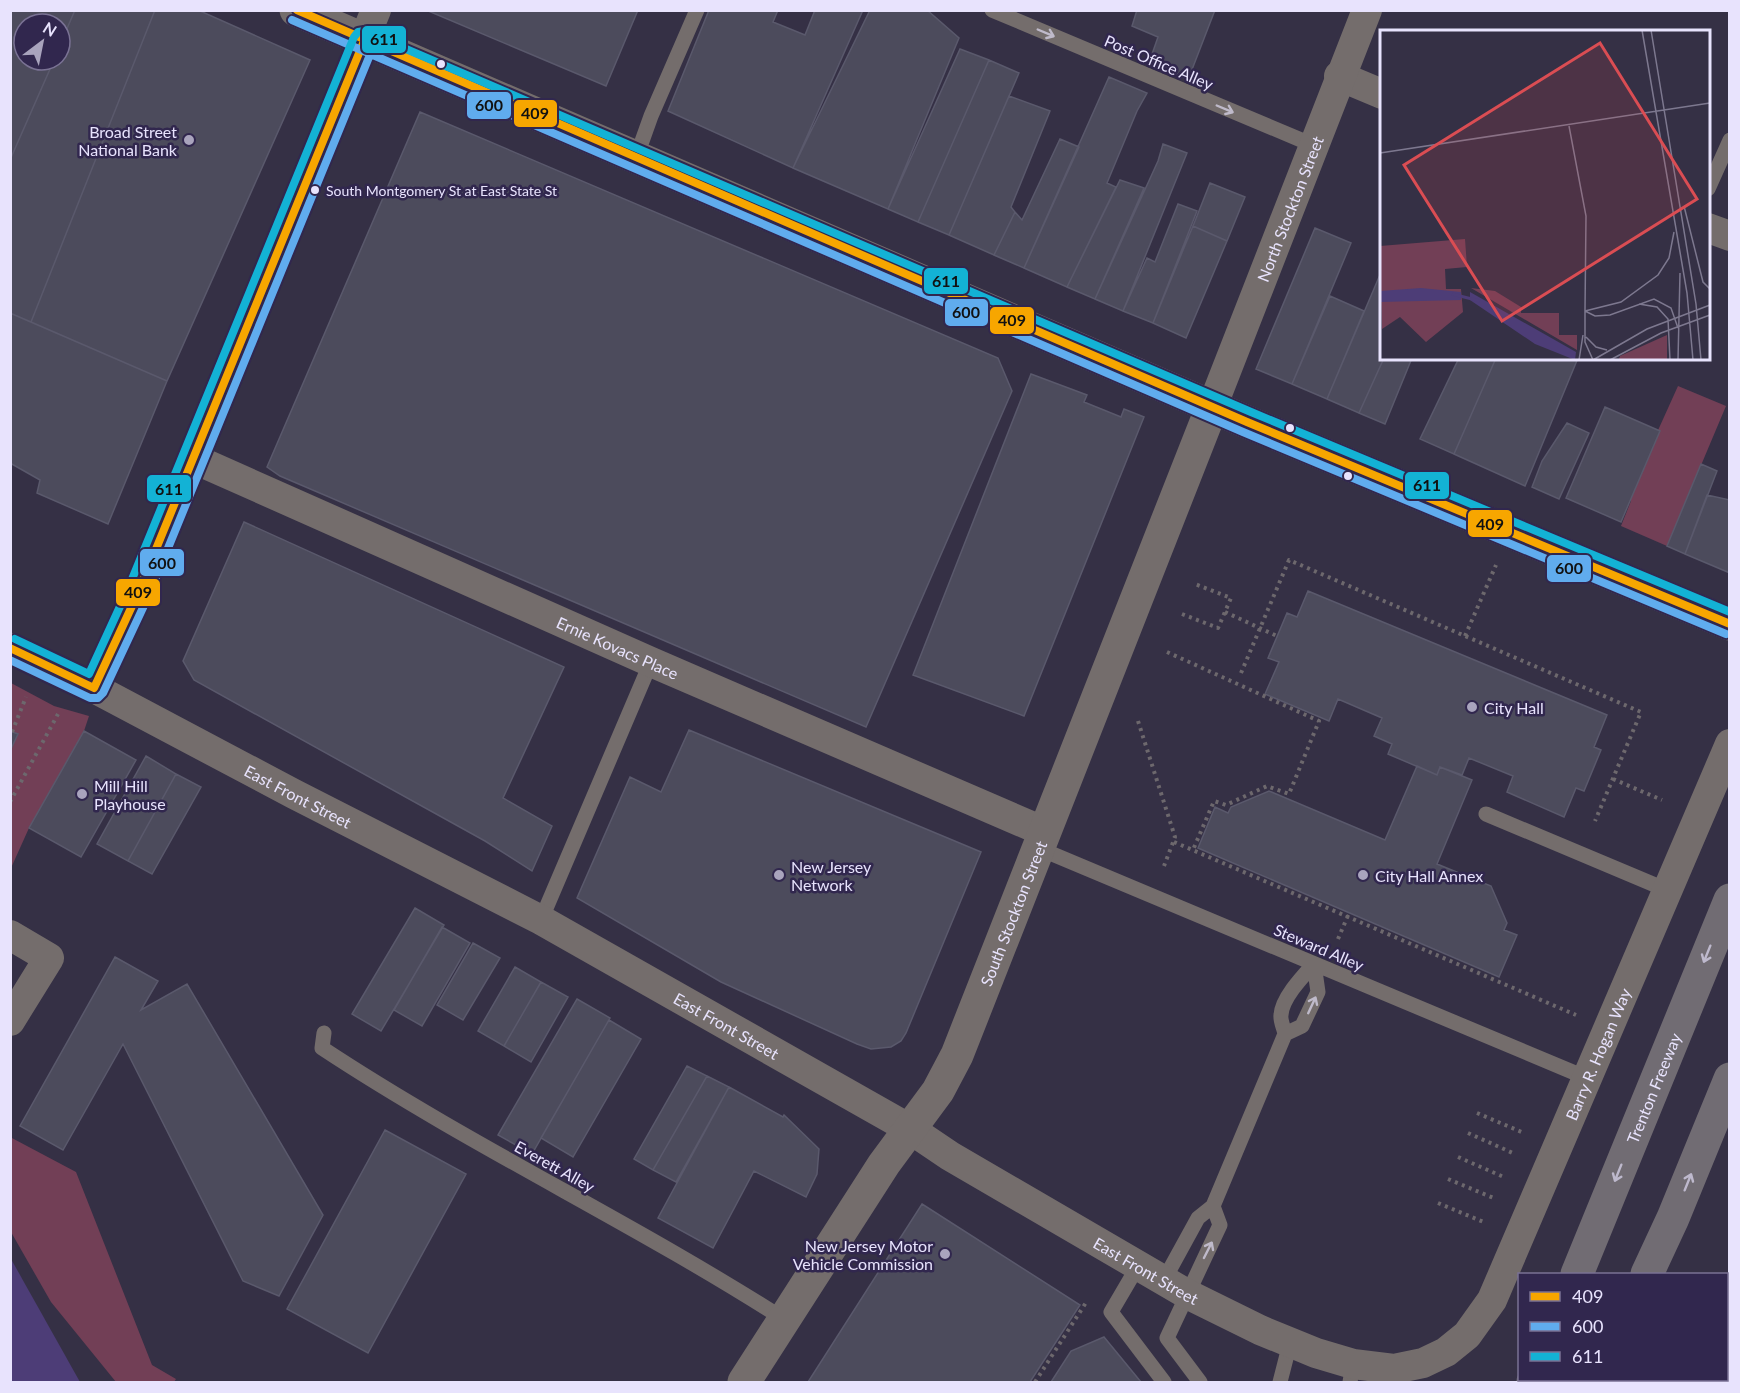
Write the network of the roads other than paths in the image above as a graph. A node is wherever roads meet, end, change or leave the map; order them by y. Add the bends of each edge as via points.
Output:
1 (296, 10) edge
2 (376, 10) edge
3 (697, 10) edge
4 (992, 10) edge
5 (1367, 10) edge
6 (364, 41) junction
7 (1339, 76) junction
8 (1380, 93) edge
9 (1730, 140) edge
10 (1314, 145) junction
11 (636, 158) junction
12 (1710, 185) edge
13 (1710, 229) edge
14 (1730, 236) edge
15 (1212, 407) junction
16 (192, 458) junction
17 (1730, 624) edge
18 (10, 648) edge
19 (651, 662) junction
20 (94, 688) junction
21 (1730, 744) edge
22 (1486, 814) dead end
23 (1042, 840) junction
24 (1667, 890) junction
25 (1730, 900) edge
26 (541, 920) junction
27 (10, 935) edge
28 (1314, 964) junction
29 (10, 1021) edge
30 (324, 1033) dead end
31 (1285, 1034) junction
32 (1587, 1078) junction
33 (1730, 1079) edge
34 (910, 1129) junction
35 (1213, 1206) junction
36 (1673, 1218) junction
37 (1578, 1273) edge
38 (1648, 1273) edge
39 (1659, 1273) edge
40 (1163, 1280) junction
41 (784, 1320) junction
42 (1290, 1343) junction
43 (1446, 1352) joint
44 (1352, 1373) edge
45 (1410, 1374) edge
46 (744, 1383) edge
47 (1164, 1383) edge
48 (1200, 1383) edge
49 (1280, 1383) edge

1 - 6 street
2 - 6 street
3 - 11 lane
4 -> 10 lane, Post Office Alley
5 - 7 street, North Stockton Street
6 - 11 street
6 - 16 street
7 - 8 street
7 - 10 street, North Stockton Street
9 - 12 lane
10 - 15 street, North Stockton Street
11 - 15 street
13 - 14 street
15 - 17 street
15 - 23 street, South Stockton Street
16 - 19 street, Ernie Kovacs Place
16 - 20 street via 138,593
18 - 20 street, East Front Street
19 - 23 street, Ernie Kovacs Place
19 - 26 lane
20 - 26 street, East Front Street
21 - 24 street, Barry R. Hogan Way
22 - 24 lane
23 - 28 lane, Steward Alley
23 - 34 street, South Stockton Street via 957,1055 938,1091
24 - 32 street, Barry R. Hogan Way
25 -> 37 highway, Trenton Freeway
26 - 34 street, East Front Street
27 - 29 street via 49,958
28 - 31 lane via 1293,987 1283,1010
31 -> 28 lane via 1302,1026 1318,992
28 - 32 lane, Steward Alley
30 - 41 lane, Everett Alley via 322,1048 356,1071 525,1171 687,1260
31 - 35 lane
32 - 43 street, Barry R. Hogan Way via 1492,1300 1467,1335
36 -> 33 highway
34 - 40 street, East Front Street
34 - 41 street, South Stockton Street
35 - 40 lane via 1198,1218
40 -> 35 lane via 1220,1225
36 - 38 highway
36 - 39 highway
40 - 42 street, East Front Street
40 - 47 lane via 1111,1312
40 - 48 lane via 1167,1338
41 - 46 street, South Stockton Street
42 - 44 street, East Front Street
42 - 49 lane
43 - 45 street, East Front Street
44 - 45 street, East Front Street via 1394,1369

